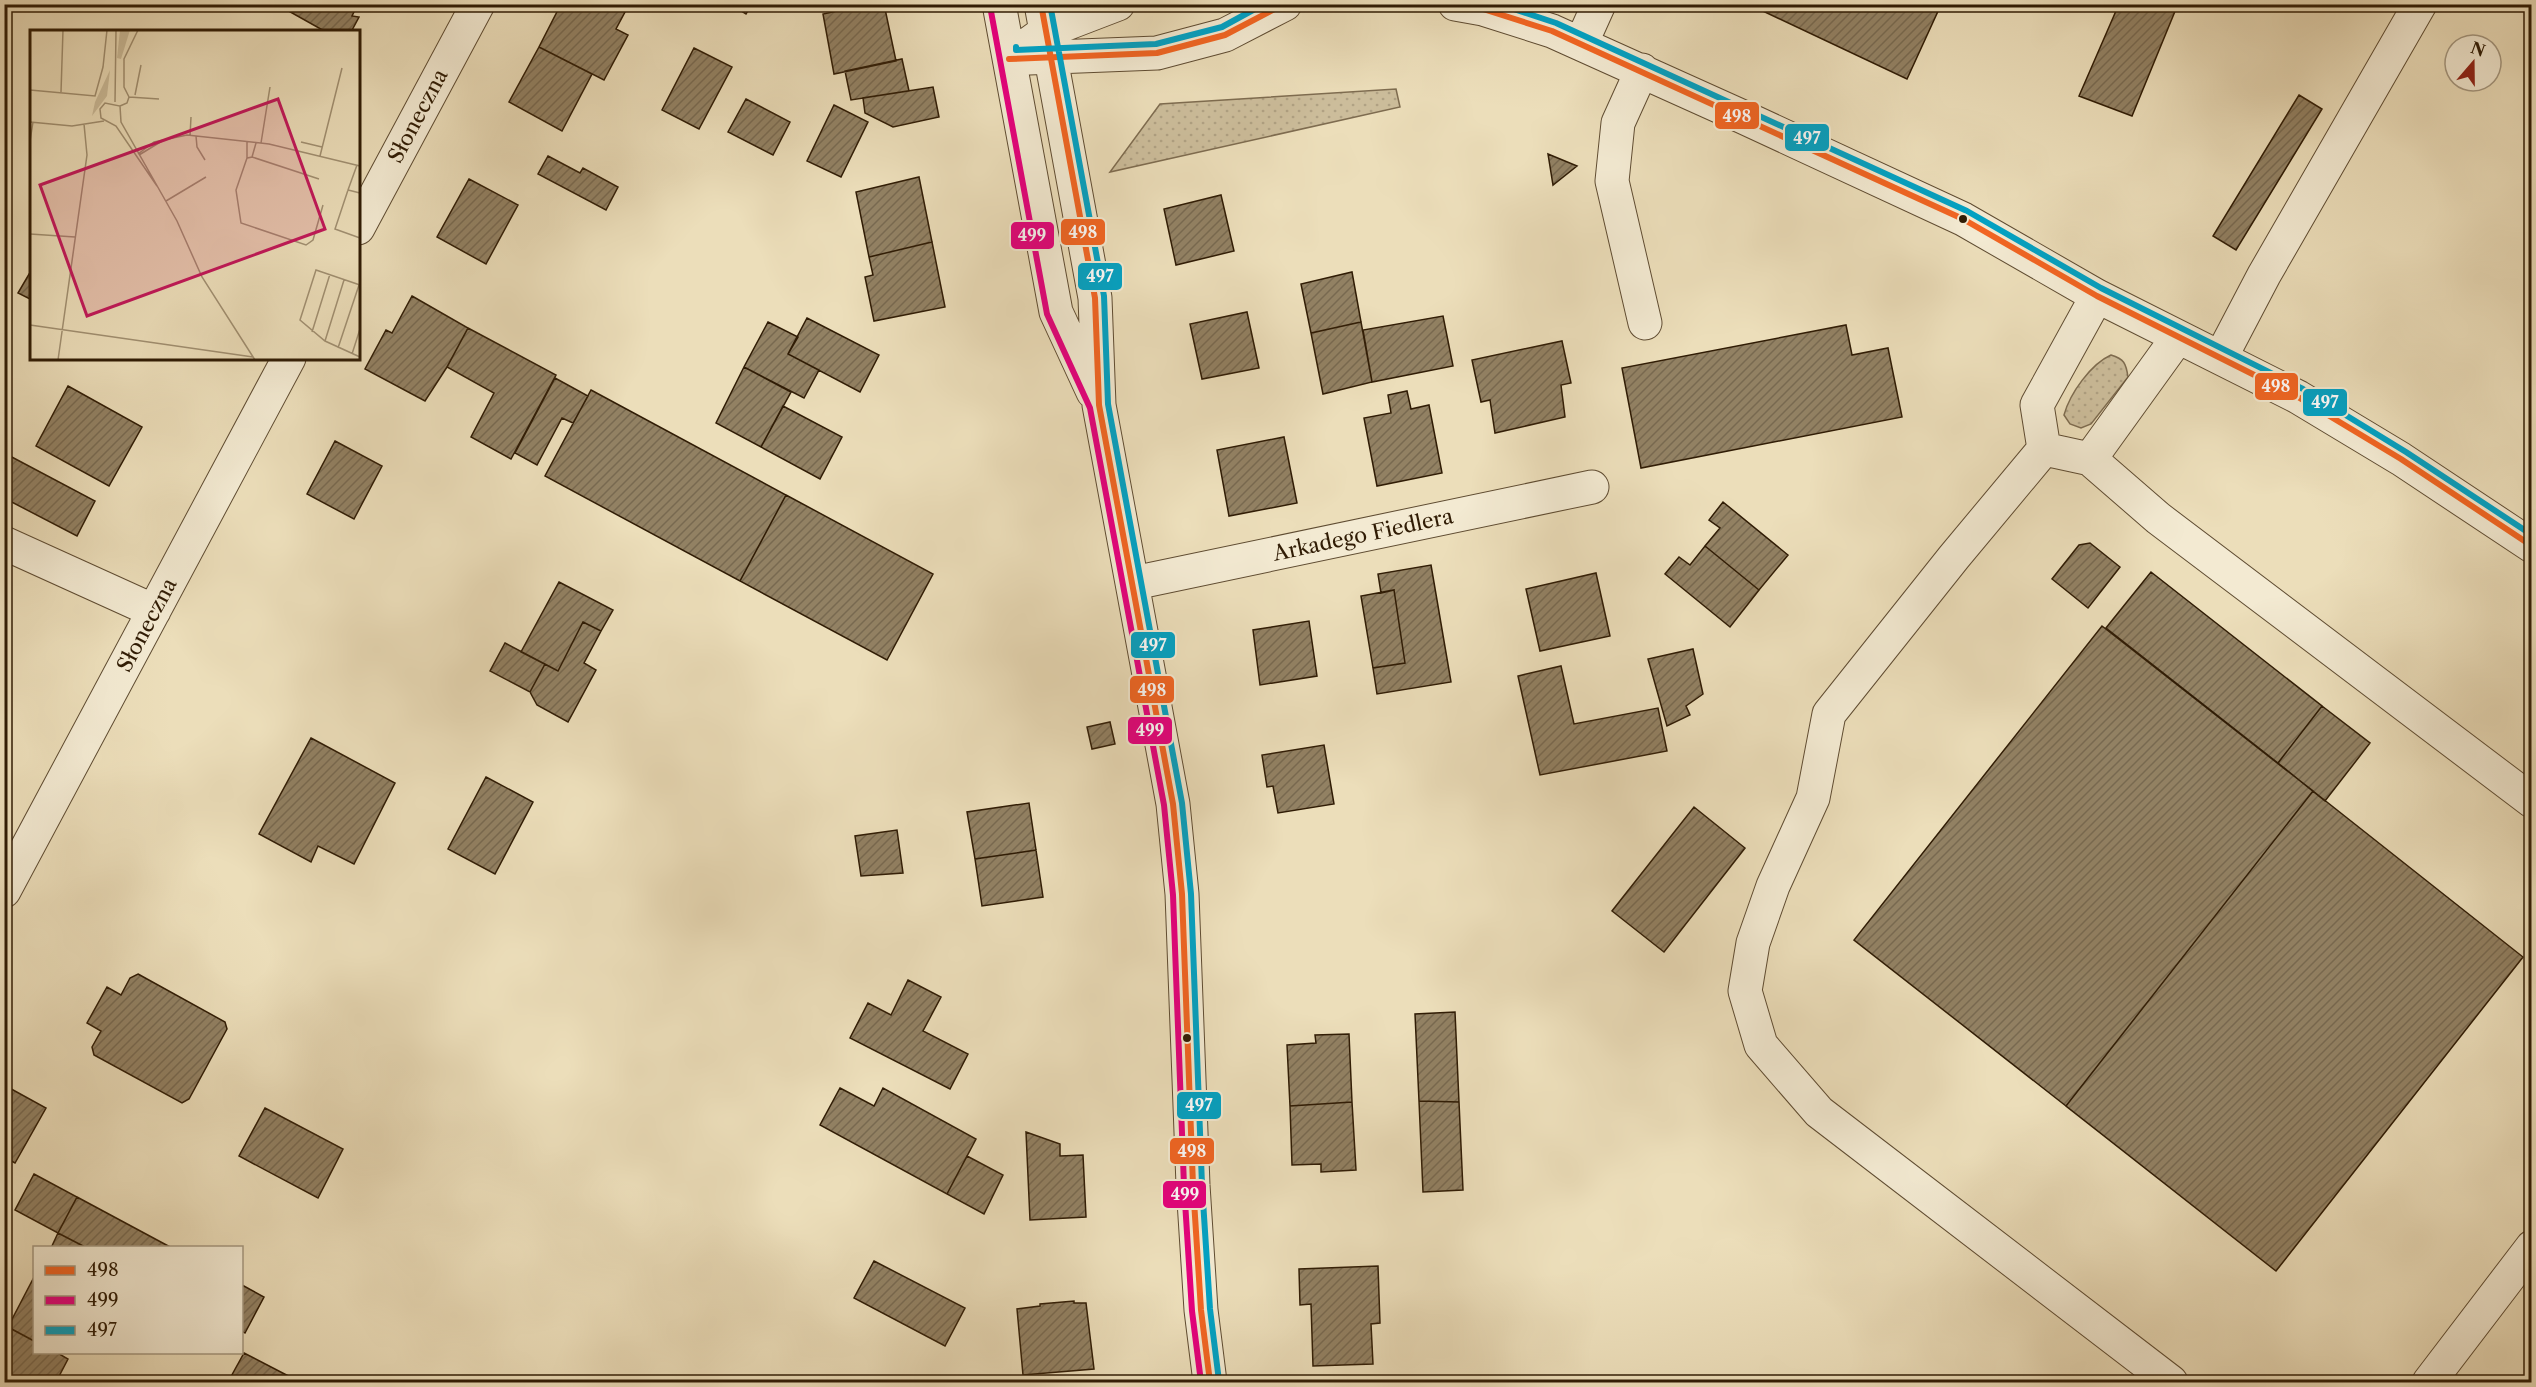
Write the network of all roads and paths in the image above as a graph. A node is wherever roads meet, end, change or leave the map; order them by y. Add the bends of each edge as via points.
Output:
1 (478, 4) edge
2 (999, 4) edge
3 (1118, 4) edge
4 (1285, 4) edge
5 (1455, 4) edge
6 (1599, 4) edge
7 (2420, 4) edge
8 (1045, 31) edge
9 (1581, 44) junction
10 (1009, 59) junction
11 (1642, 70) junction
12 (360, 224) edge
13 (2097, 296) junction
14 (1645, 323) dead end
15 (2178, 337) junction
16 (2221, 357) junction
17 (288, 360) edge
18 (1099, 405) junction
19 (2044, 449) junction
20 (2090, 459) junction
21 (1592, 487) dead end
22 (4, 543) edge
23 (2532, 546) edge
24 (1134, 583) junction
25 (154, 611) junction
26 (2532, 801) edge
27 (4, 891) edge
28 (2532, 1246) edge
29 (1210, 1383) edge
30 (2171, 1383) edge
31 (2429, 1383) edge

1 - 12 street, Słoneczna
2 - 10 street
3 - 8 street
4 - 8 street via 1226,35 1157,53
5 - 9 street via 1483,9
6 - 9 street
7 - 16 street
8 - 10 street
8 - 18 street via 1095,298
9 - 11 street
10 - 18 street via 1056,312
11 - 13 street via 1963,219
11 - 14 street via 1618,123 1612,181
13 - 15 street
13 - 19 street via 2037,405
15 - 16 street
15 - 20 street
16 - 23 street via 2298,397 2401,459
17 - 25 street, Słoneczna
18 - 24 street
19 - 20 street
19 - 30 street via 1829,714 1813,798 1773,886 1753,943 1745,991 1761,1045 1820,1112
20 - 26 street via 2158,518
21 - 24 street, Arkadego Fiedlera
22 - 25 street
24 - 29 street via 1173,804 1182,894 1195,1219
25 - 27 street, Słoneczna
28 - 31 street

